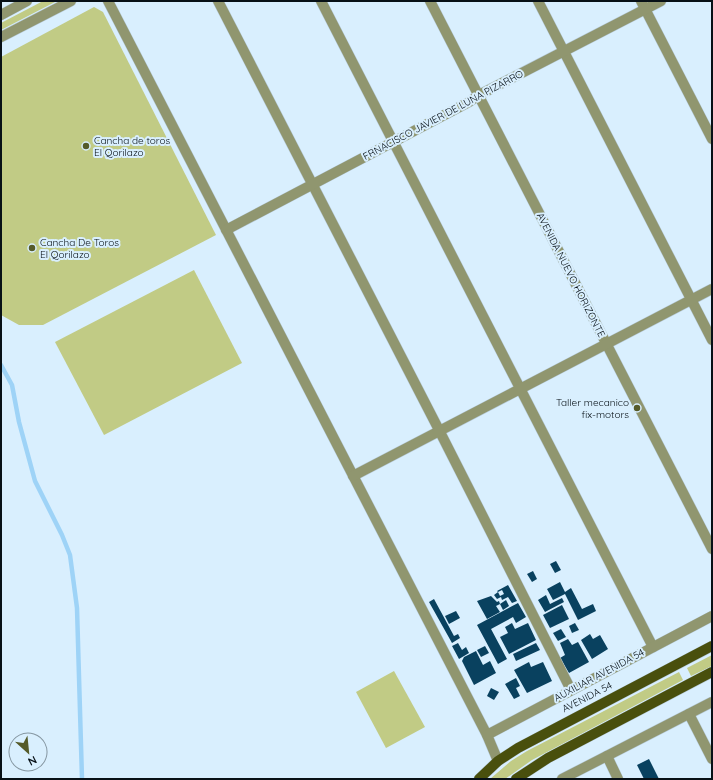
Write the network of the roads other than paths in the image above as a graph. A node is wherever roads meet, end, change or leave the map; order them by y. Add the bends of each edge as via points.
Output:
1 (27, 1) edge
2 (71, 1) edge
3 (108, 1) edge
4 (218, 1) edge
5 (321, 1) edge
6 (430, 1) edge
7 (538, 1) edge
8 (661, 1) edge
9 (643, 5) edge
10 (1, 15) edge
11 (1, 37) edge
12 (563, 51) junction
13 (479, 95) junction
14 (712, 139) edge
15 (393, 142) junction
16 (312, 185) junction
17 (226, 230) junction
18 (712, 289) edge
19 (691, 299) junction
20 (712, 340) edge
21 (606, 344) junction
22 (520, 388) junction
23 (439, 430) junction
24 (353, 476) junction
25 (712, 549) edge
26 (712, 616) edge
27 (712, 646) edge
28 (653, 647) junction
29 (712, 672) edge
30 (571, 690) junction
31 (712, 702) edge
32 (689, 714) junction
33 (487, 735) junction
34 (606, 756) junction
35 (712, 759) edge
36 (498, 761) junction
37 (479, 779) edge
38 (516, 779) edge
39 (562, 779) edge
40 (618, 779) edge

1 - 10 street
2 - 11 street
3 - 17 street
4 - 16 street
5 - 15 street
6 - 13 street, AVENIDA NUEVO HORIZONTE
7 - 12 street
8 - 9 street, FRNACISCO JAVIER DE LUNA PIZARRO
9 - 12 street, FRNACISCO JAVIER DE LUNA PIZARRO
9 - 14 street
12 - 13 street, FRNACISCO JAVIER DE LUNA PIZARRO
12 - 19 street
13 - 15 street, FRNACISCO JAVIER DE LUNA PIZARRO
13 - 21 street, AVENIDA NUEVO HORIZONTE
15 - 16 street, FRNACISCO JAVIER DE LUNA PIZARRO
15 - 22 street
16 - 17 street, FRNACISCO JAVIER DE LUNA PIZARRO
16 - 23 street
17 - 24 street
18 - 19 street
19 - 20 street
19 - 21 street
21 - 22 street
21 - 25 street, AVENIDA NUEVO HORIZONTE
22 - 23 street
22 - 28 street
23 - 24 street
23 - 30 street
24 - 33 street
26 - 28 street, AUXILIAR AVENIDA 54
27 - 36 main road, AVENIDA 54 via 532,740
28 - 30 street, AUXILIAR AVENIDA 54
29 - 38 main road via 548,758
30 - 33 street, AUXILIAR AVENIDA 54
31 - 32 street
32 - 34 street
32 - 35 street
33 - 36 street
34 - 39 street
34 - 40 street
36 - 37 main road, AVENIDA 54

